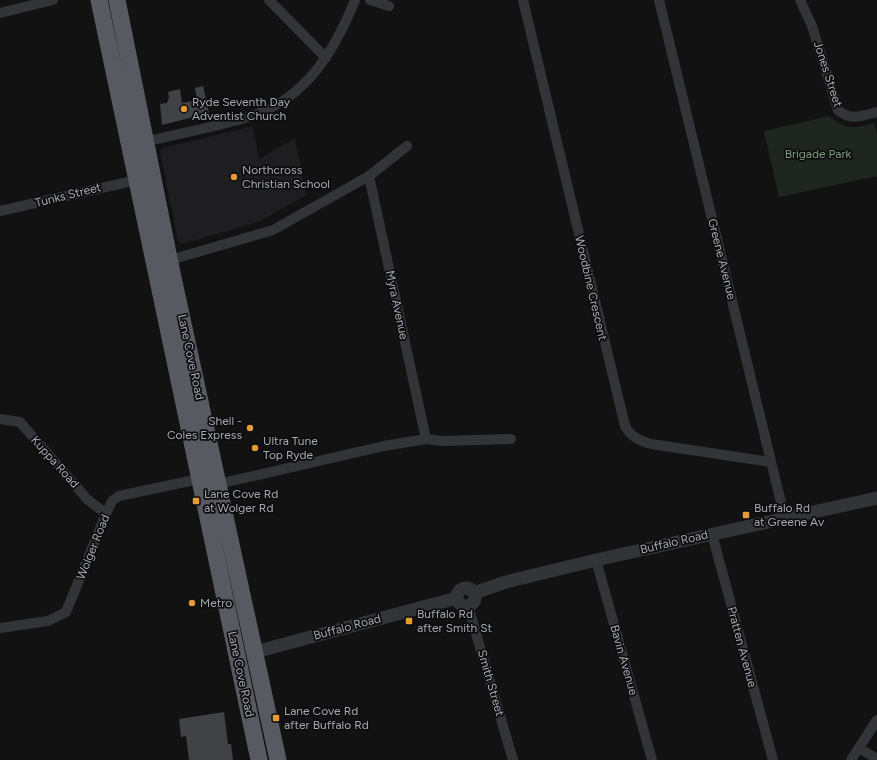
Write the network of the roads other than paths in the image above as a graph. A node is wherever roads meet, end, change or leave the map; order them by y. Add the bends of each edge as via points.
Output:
1 (53, 0) edge
2 (99, 0) edge
3 (117, 0) edge
4 (269, 0) edge
5 (355, 0) edge
6 (370, 0) edge
7 (523, 0) edge
8 (659, 0) edge
9 (800, 0) edge
10 (389, 6) dead end
11 (0, 13) edge
12 (326, 58) junction
13 (877, 112) edge
14 (145, 142) junction
15 (407, 146) dead end
16 (369, 176) junction
17 (137, 180) junction
18 (0, 211) edge
19 (170, 260) junction
20 (0, 419) edge
21 (426, 439) junction
22 (511, 439) dead end
23 (772, 462) junction
24 (199, 479) junction
25 (218, 484) junction
26 (877, 498) edge
27 (106, 514) junction
28 (785, 518) junction
29 (712, 534) junction
30 (596, 560) junction
31 (474, 593) junction
32 (457, 598) junction
33 (468, 606) junction
34 (0, 628) edge
35 (255, 652) junction
36 (237, 657) junction
37 (877, 720) edge
38 (859, 748) junction
39 (877, 759) edge
40 (258, 760) edge
41 (278, 760) edge
42 (513, 760) edge
43 (652, 760) edge
44 (773, 760) edge
45 (851, 760) edge

1 - 11 street
2 - 17 highway, Lane Cove Road
3 - 14 highway, Lane Cove Road
4 - 12 street
5 - 12 street
6 - 10 street
7 - 23 street, Woodbine Crescent via 625,426 632,435 651,444
8 - 23 street, Greene Avenue
9 - 13 street, Jones Street via 812,26 838,110 843,115 856,118
12 - 14 street via 304,84 252,116
14 - 19 highway, Lane Cove Road
15 - 16 street
16 - 19 street via 273,230
16 - 21 street, Myra Avenue
17 - 18 street, Tunks Street
17 - 24 highway, Lane Cove Road
19 - 25 highway, Lane Cove Road
20 - 27 street, Kuppa Road via 20,422 88,499
21 - 22 street
21 - 25 street via 384,446
23 - 28 street, Greene Avenue
24 - 27 street, Wolger Road via 118,496 112,501
24 - 36 highway, Lane Cove Road
25 - 35 highway, Lane Cove Road
26 - 28 street, Buffalo Road
27 - 34 street, Wolger Road via 66,612 48,621
28 - 29 street, Buffalo Road
29 - 30 street, Buffalo Road
29 - 44 street, Pratten Avenue
30 - 31 street, Buffalo Road via 506,582
30 - 43 street, Bavin Avenue
31 - 32 street via 465,588 460,590
31 - 33 street via 474,600
32 - 33 street via 459,604
32 - 35 street, Buffalo Road
33 - 42 street, Smith Street
35 - 36 highway, Buffalo Road
35 - 41 highway, Lane Cove Road
36 - 40 highway, Lane Cove Road
37 - 38 street
38 - 39 street
38 - 45 street

